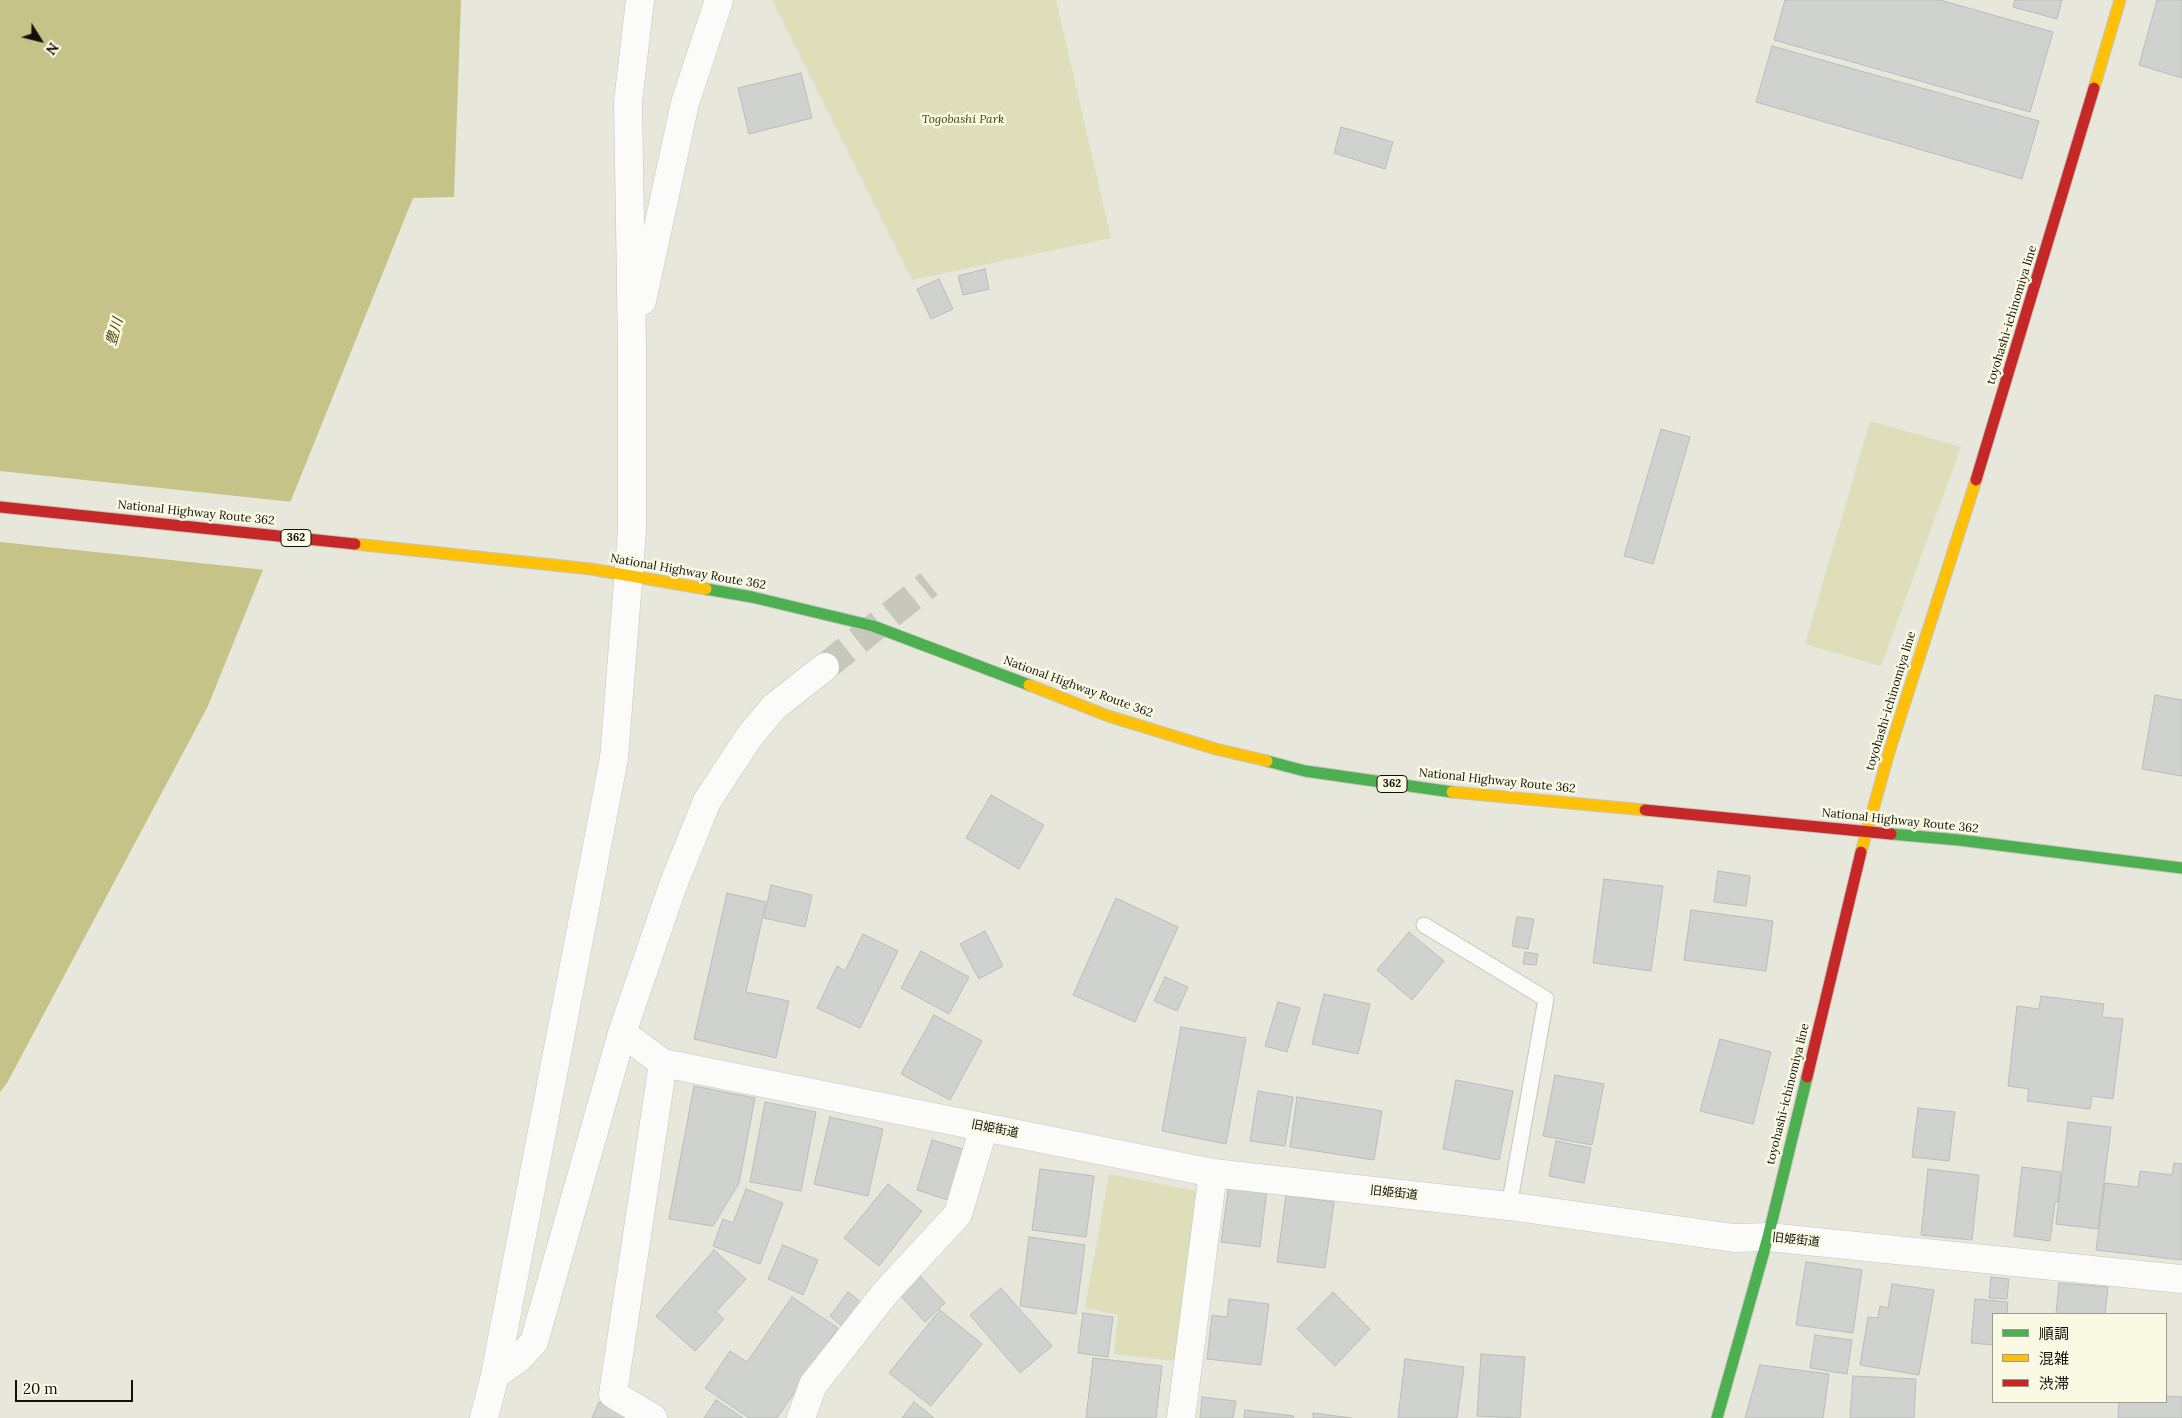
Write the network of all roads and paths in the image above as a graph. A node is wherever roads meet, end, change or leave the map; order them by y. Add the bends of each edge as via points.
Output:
1 (640, 0) edge
2 (719, 0) edge
3 (2120, 0) edge
4 (632, 348) junction
5 (0, 507) edge
6 (629, 574) junction
7 (825, 668) tunnel mouth
8 (1866, 831) junction
9 (2182, 868) edge
10 (1424, 925) dead end
11 (622, 1033) junction
12 (663, 1063) junction
13 (984, 1126) junction
14 (1213, 1173) junction
15 (1509, 1206) junction
16 (1768, 1237) junction
17 (2182, 1279) edge
18 (495, 1375) junction
19 (484, 1418) edge
20 (652, 1418) edge
21 (801, 1418) edge
22 (1181, 1418) edge
23 (1717, 1418) edge

1 - 4 street via 628,102
2 - 4 street via 685,103
3 - 8 main road, toyohashi-ichinomiya line via 1988,442
4 - 6 street
5 - 6 main road, National Highway Route 362 / 362
6 - 8 main road, National Highway Route 362 / 362 via 752,596 873,626 1108,716 1216,749 1305,771 1452,792
6 - 18 street via 614,758
7 - 11 street via 774,707 749,737 707,801 673,885
8 - 9 main road, National Highway Route 362 / 362
8 - 16 main road, toyohashi-ichinomiya line
10 - 15 lane via 1546,1000
11 - 12 street, 旧姫街道
11 - 18 street via 534,1342 518,1359
12 - 13 street, 旧姫街道
12 - 20 street via 613,1394
13 - 14 street, 旧姫街道
13 - 21 street via 958,1214 886,1292 813,1385
14 - 15 street, 旧姫街道
14 - 22 street
15 - 16 street, 旧姫街道 via 1734,1238
16 - 17 street, 旧姫街道
16 - 23 main road, toyohashi-ichinomiya line
18 - 19 street

